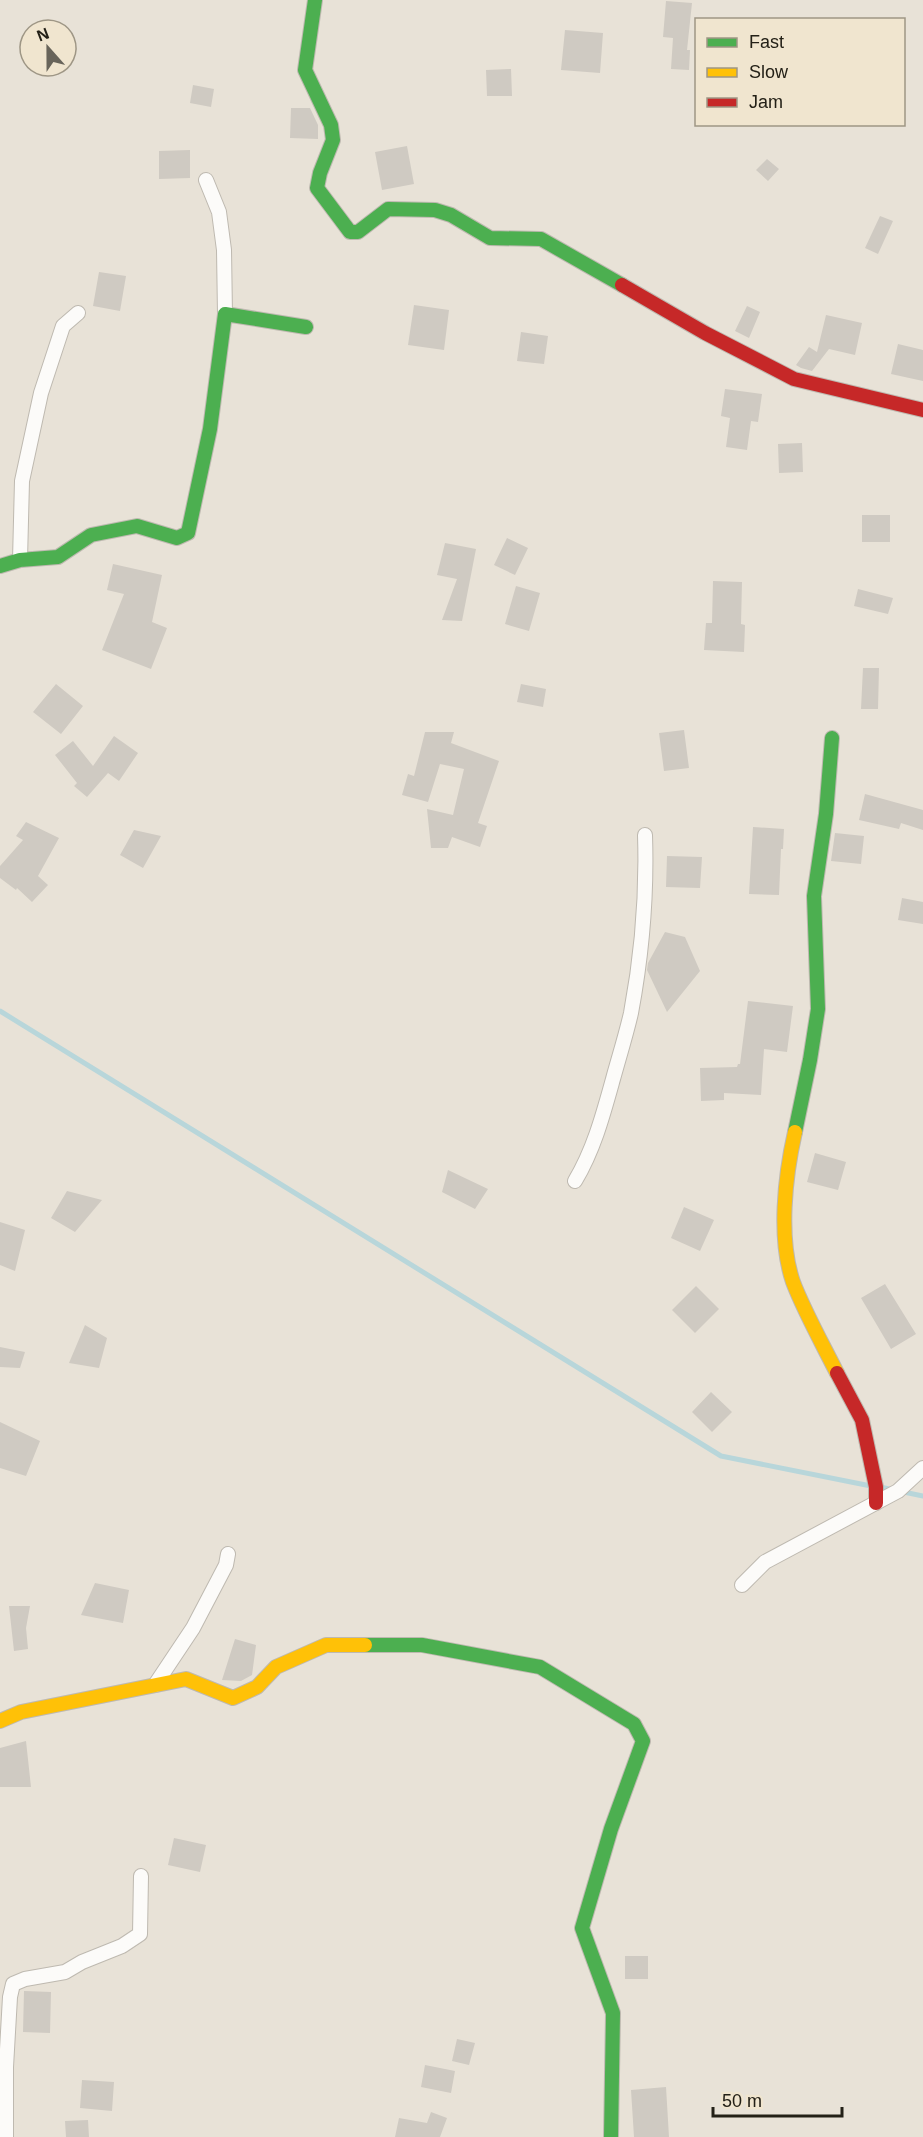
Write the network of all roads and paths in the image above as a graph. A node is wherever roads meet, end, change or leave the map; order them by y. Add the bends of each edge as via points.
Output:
1 (315, 0) edge
2 (206, 180) dead end
3 (78, 313) dead end
4 (225, 314) junction
5 (306, 327) dead end
6 (923, 410) edge
7 (20, 560) junction
8 (0, 566) edge
9 (832, 738) dead end
10 (645, 835) dead end
11 (575, 1181) dead end
12 (923, 1468) edge
13 (876, 1503) junction
14 (228, 1554) dead end
15 (742, 1586) dead end
16 (155, 1685) junction
17 (0, 1721) edge
18 (141, 1876) dead end
19 (6, 2137) edge
20 (611, 2137) edge

1 - 6 street via 305,70 331,125 333,140 317,188 350,232 358,232 388,209 435,210 490,238 541,239 705,333 794,378
2 - 4 street via 219,212
3 - 7 street via 63,326 41,393 22,481
4 - 5 street
4 - 7 street via 210,429 188,533 177,538 137,526 91,535 58,557
7 - 8 street
9 - 13 street via 814,897 818,1008 789,1158 784,1230 794,1281 862,1420
10 - 11 street via 647,883 631,1014 600,1128
12 - 13 street via 898,1491
13 - 15 street via 765,1563
14 - 16 street via 193,1628
16 - 17 street via 21,1712
16 - 20 street via 186,1678 233,1698 257,1687 276,1667 326,1645 422,1645 540,1667 634,1724 643,1741 611,1829 582,1928 613,2013
18 - 19 street via 140,1934 65,1972 13,1984 6,2067

